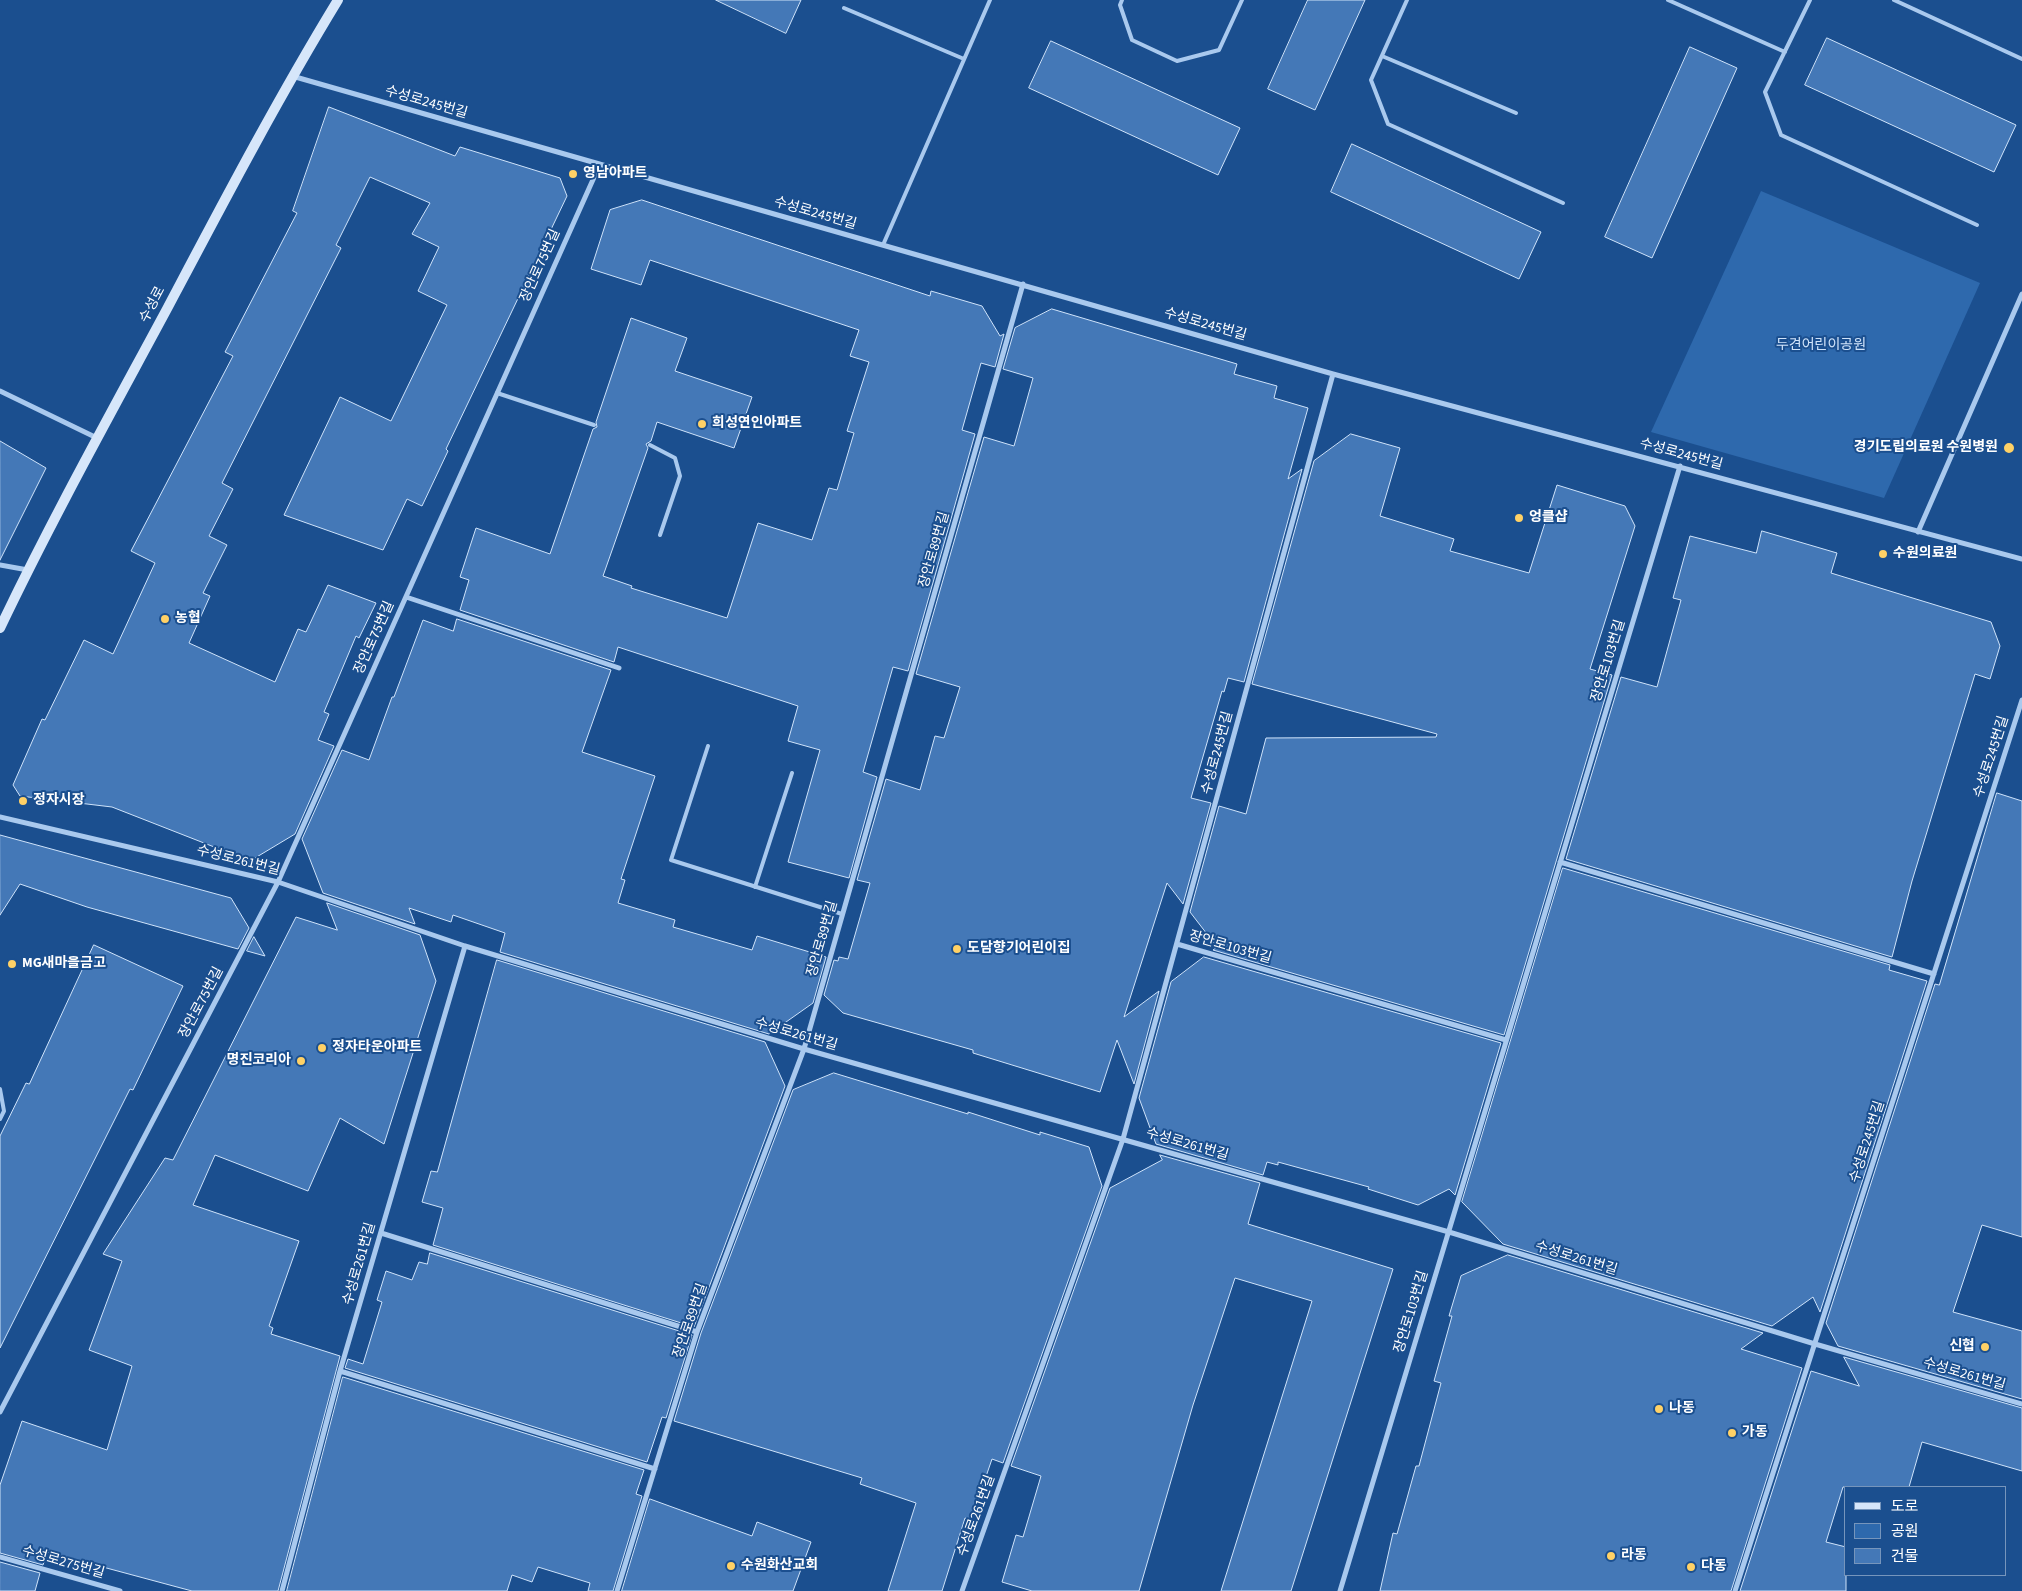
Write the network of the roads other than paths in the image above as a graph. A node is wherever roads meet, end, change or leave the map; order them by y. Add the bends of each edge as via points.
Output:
1 (338, 0) edge
2 (990, 0) edge
3 (1122, 0) edge
4 (1242, 0) edge
5 (1407, 0) edge
6 (1668, 0) edge
7 (1810, 0) edge
8 (1894, 0) edge
9 (844, 8) dead end
10 (1785, 52) junction
11 (1382, 56) junction
12 (964, 59) junction
13 (2022, 59) edge
14 (292, 76) junction
15 (1516, 114) dead end
16 (600, 164) junction
17 (1563, 203) dead end
18 (1977, 225) dead end
19 (883, 245) junction
20 (1023, 284) junction
21 (2022, 294) edge
22 (1333, 374) junction
23 (0, 391) edge
24 (497, 393) junction
25 (594, 425) dead end
26 (97, 438) junction
27 (650, 445) dead end
28 (1680, 466) junction
29 (1918, 532) junction
30 (660, 535) dead end
31 (2022, 559) edge
32 (0, 565) edge
33 (28, 570) junction
34 (406, 597) junction
35 (0, 628) edge
36 (619, 668) dead end
37 (2022, 700) edge
38 (708, 746) dead end
39 (792, 772) dead end
40 (0, 817) edge
41 (1560, 862) junction
42 (278, 882) junction
43 (755, 887) junction
44 (842, 914) junction
45 (1177, 944) junction
46 (465, 946) junction
47 (1934, 974) junction
48 (1506, 1040) junction
49 (804, 1049) junction
50 (0, 1089) edge
51 (0, 1119) edge
52 (1123, 1139) junction
53 (1449, 1232) junction
54 (380, 1233) junction
55 (697, 1332) junction
56 (1815, 1344) junction
57 (340, 1372) junction
58 (2022, 1404) edge
59 (0, 1412) edge
60 (655, 1469) junction
61 (0, 1557) edge
62 (120, 1591) edge
63 (282, 1591) edge
64 (617, 1591) edge
65 (962, 1591) edge
66 (1340, 1591) edge
67 (1735, 1591) edge

1 - 14 street, 수성로
2 - 12 lane
3 - 4 lane via 1120,5 1132,40 1177,61 1219,50
5 - 11 lane
6 - 10 lane
7 - 10 lane
8 - 13 lane
9 - 12 lane
10 - 18 lane via 1765,92 1780,135
11 - 15 lane
11 - 17 lane via 1371,80 1388,124
12 - 19 lane
14 - 16 street, 수성로245번길
14 - 26 street, 수성로
16 - 19 street, 수성로245번길
16 - 24 street, 장안로75번길
19 - 20 street, 수성로245번길
20 - 22 street, 수성로245번길
20 - 44 street, 장안로89번길
21 - 29 street
22 - 28 street, 수성로245번길
22 - 45 street, 수성로245번길
23 - 26 street
24 - 25 lane
24 - 34 street, 장안로75번길
26 - 33 street, 수성로
27 - 30 lane via 675,458 680,476
28 - 29 street, 수성로245번길
28 - 41 street, 장안로103번길
29 - 31 street, 수성로245번길
32 - 33 street
33 - 35 street, 수성로
34 - 36 street, 장안로75번길
34 - 42 street, 장안로75번길
37 - 47 street, 수성로245번길
38 - 43 lane via 671,860
39 - 43 lane
40 - 42 street, 수성로261번길
41 - 47 street
41 - 48 street, 장안로103번길
42 - 46 street, 수성로261번길
42 - 59 street, 장안로75번길
43 - 44 lane
44 - 49 street, 장안로89번길
45 - 48 street, 장안로103번길
45 - 52 street, 수성로245번길
46 - 49 street, 수성로261번길
46 - 54 street, 수성로261번길
47 - 56 street, 수성로245번길
48 - 53 street, 장안로103번길
49 - 52 street, 수성로261번길
49 - 55 street, 장안로89번길
50 - 51 lane via 4,1111
52 - 53 street, 수성로261번길
52 - 65 street, 수성로261번길
53 - 56 street, 수성로261번길
53 - 66 street, 장안로103번길
54 - 55 street
54 - 57 street, 수성로261번길
55 - 60 street, 장안로89번길
56 - 58 street, 수성로261번길
56 - 67 street, 수성로245번길
57 - 60 street
57 - 63 street, 수성로261번길
60 - 64 street, 장안로89번길
61 - 62 street, 수성로275번길

